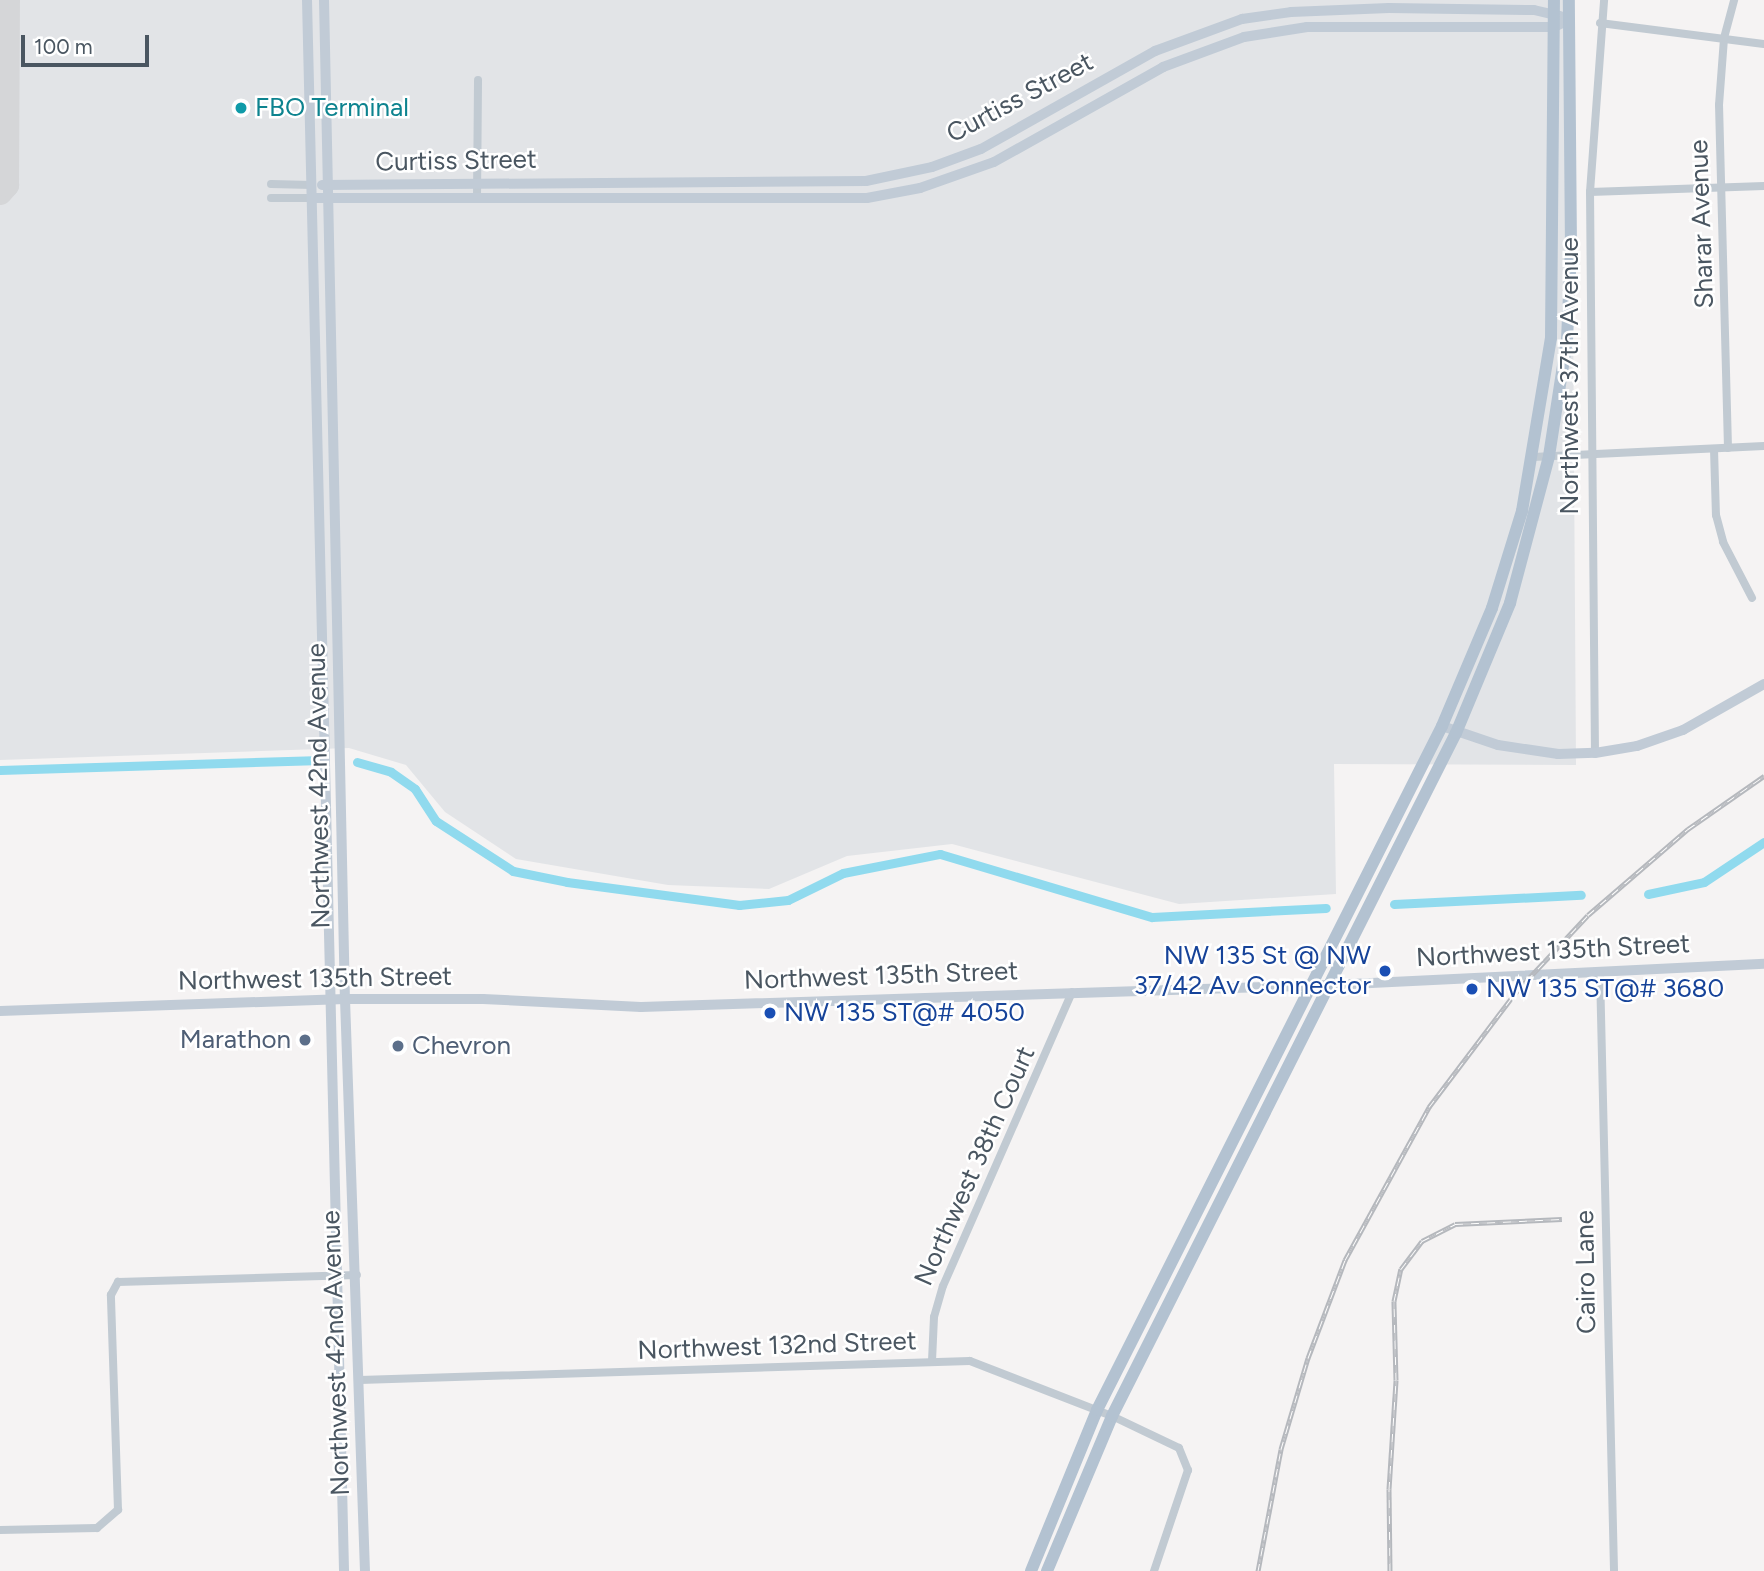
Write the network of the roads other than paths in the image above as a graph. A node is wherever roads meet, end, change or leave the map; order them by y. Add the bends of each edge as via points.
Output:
1 (307, 0) edge
2 (324, 0) edge
3 (1554, 0) edge
4 (1569, 0) edge
5 (1604, 0) edge
6 (1734, 0) edge
7 (1291, 12) junction
8 (1569, 20) junction
9 (1554, 21) junction
10 (1600, 23) junction
11 (1270, 32) junction
12 (1724, 38) junction
13 (1764, 44) edge
14 (478, 80) dead end
15 (956, 159) junction
16 (962, 175) junction
17 (477, 182) junction
18 (271, 184) dead end
19 (312, 185) junction
20 (329, 185) junction
21 (1764, 186) edge
22 (1723, 188) junction
23 (1590, 192) junction
24 (271, 198) dead end
25 (312, 198) junction
26 (330, 198) junction
27 (477, 198) junction
28 (1764, 446) edge
29 (1728, 448) junction
30 (1714, 449) junction
31 (1591, 454) junction
32 (1549, 456) junction
33 (1533, 457) junction
34 (336, 467) junction
35 (318, 468) junction
36 (1752, 598) dead end
37 (1764, 684) edge
38 (1442, 726) junction
39 (1456, 733) junction
40 (325, 743) junction
41 (341, 743) junction
42 (1595, 753) junction
43 (1764, 964) edge
44 (1600, 972) junction
45 (1311, 985) junction
46 (1330, 985) junction
47 (1072, 992) junction
48 (345, 999) junction
49 (330, 1000) junction
50 (0, 1011) edge
51 (357, 1275) junction
52 (336, 1276) junction
53 (932, 1361) junction
54 (360, 1380) junction
55 (339, 1381) junction
56 (1097, 1410) junction
57 (1112, 1416) junction
58 (0, 1530) edge
59 (344, 1571) edge
60 (365, 1571) edge
61 (1031, 1571) edge
62 (1047, 1571) edge
63 (1154, 1571) edge
64 (1614, 1571) edge

1 - 19 street, Northwest 42nd Avenue
2 - 20 street, Northwest 42nd Avenue
3 - 9 main road
4 - 8 main road
5 - 10 street, Northwest 37th Avenue
6 - 12 street, Sharar Avenue
7 - 9 street, Curtiss Street via 1534,10
7 - 11 street
7 - 15 street, Curtiss Street via 1232,22 1170,44
8 - 9 street, Curtiss Street
8 - 32 main road via 1570,297
9 - 11 street, Curtiss Street via 1307,27
9 - 33 main road via 1551,338
10 - 12 street
10 - 23 street, Northwest 37th Avenue
11 - 16 street, Curtiss Street via 1171,64
12 - 13 street
12 - 22 street, Sharar Avenue via 1719,106
14 - 17 street
15 - 16 street
15 - 17 street, Curtiss Street via 908,174 844,183
16 - 27 street, Curtiss Street via 920,188 845,201
17 - 20 street, Curtiss Street
17 - 27 street
18 - 19 street, Curtiss Street
19 - 20 street, Curtiss Street
19 - 25 street, Northwest 42nd Avenue
20 - 26 street, Northwest 42nd Avenue
21 - 22 street
22 - 23 street
22 - 29 street, Sharar Avenue
23 - 31 street, Northwest 37th Avenue
24 - 25 street, Curtiss Street
25 - 26 street, Curtiss Street
25 - 35 street, Northwest 42nd Avenue
26 - 27 street, Curtiss Street
26 - 34 street, Northwest 42nd Avenue
28 - 29 street
29 - 30 street
30 - 31 street
30 - 36 street via 1716,515 1723,542
31 - 32 street
31 - 42 street, Northwest 37th Avenue
32 - 33 street
32 - 39 main road via 1510,603
33 - 38 main road via 1492,608
34 - 35 street
34 - 41 street, Northwest 42nd Avenue
35 - 40 street, Northwest 42nd Avenue
37 - 42 street via 1683,730 1637,746
38 - 39 street
38 - 45 main road
39 - 42 street via 1498,746 1558,754
39 - 46 main road
40 - 41 street
40 - 49 street, Northwest 42nd Avenue
41 - 48 street, Northwest 42nd Avenue
43 - 44 street, Northwest 135th Street
44 - 46 street, Northwest 135th Street
44 - 64 street, Cairo Lane
45 - 46 street, Northwest 135th Street
45 - 47 street, Northwest 135th Street
45 - 56 main road
46 - 57 main road
47 - 48 street, Northwest 135th Street via 641,1007 483,999
47 - 53 street, Northwest 38th Court via 943,1286 934,1317
48 - 49 street, Northwest 135th Street
48 - 51 street, Northwest 42nd Avenue
49 - 50 street, Northwest 135th Street
49 - 52 street, Northwest 42nd Avenue
51 - 52 street
51 - 54 street, Northwest 42nd Avenue
52 - 55 street, Northwest 42nd Avenue
52 - 58 street via 117,1282 111,1295 118,1510 97,1528
53 - 54 street, Northwest 132nd Street
53 - 56 street, Northwest 132nd Street via 970,1361
54 - 55 street
54 - 60 street, Northwest 42nd Avenue
55 - 59 street, Northwest 42nd Avenue
56 - 57 street, Northwest 132nd Street
56 - 61 main road
57 - 62 main road
57 - 63 street, Northwest 132nd Street via 1179,1448 1188,1470

